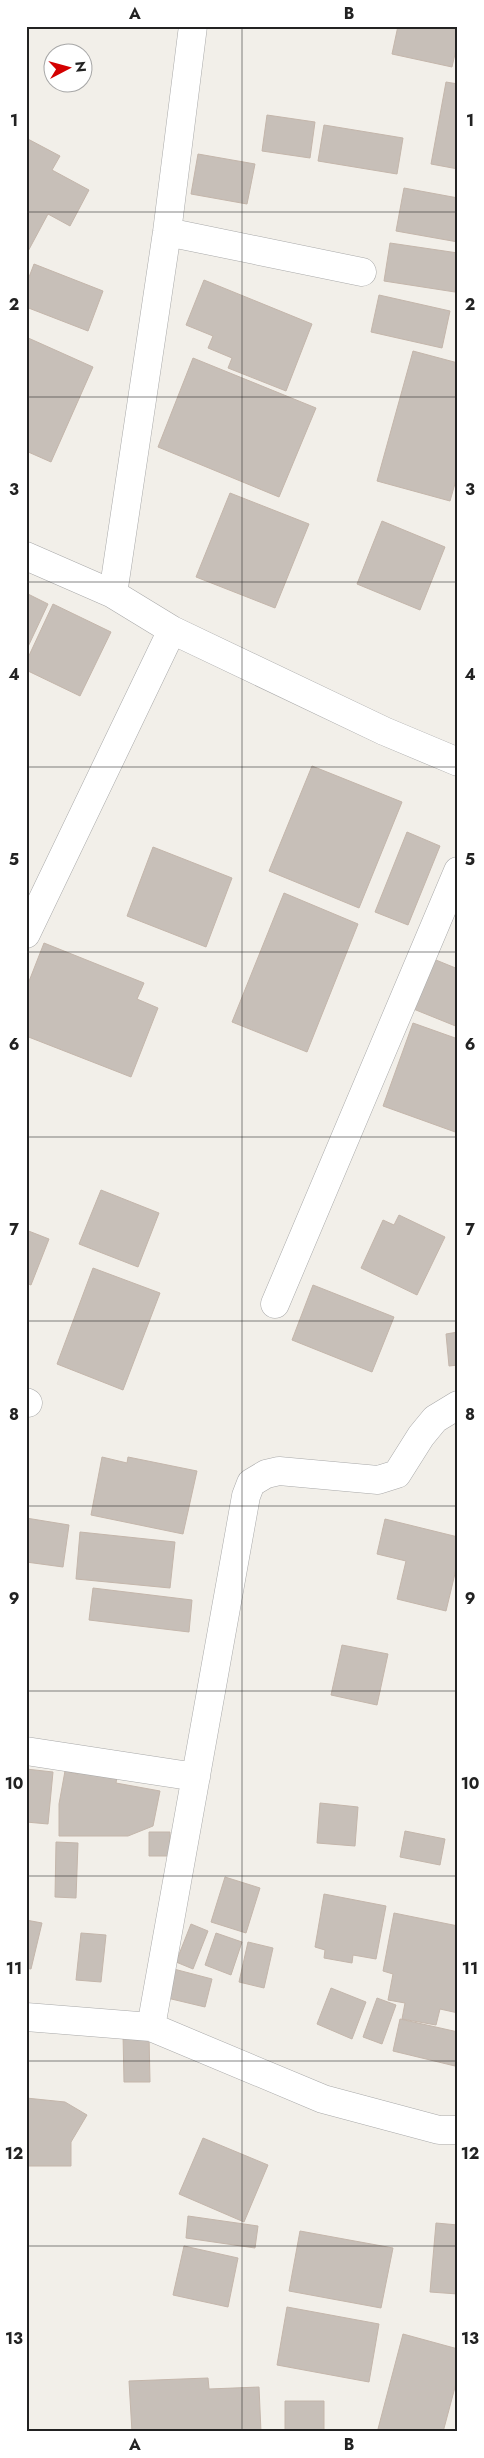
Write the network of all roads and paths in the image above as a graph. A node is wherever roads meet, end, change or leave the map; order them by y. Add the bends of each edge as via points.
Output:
1 (193, 26) edge
2 (167, 232) junction
3 (362, 272) dead end
4 (26, 556) edge
5 (114, 594) junction
6 (172, 630) junction
7 (456, 758) edge
8 (458, 871) edge
9 (26, 934) edge
10 (275, 1304) dead end
11 (458, 1404) edge
12 (26, 1751) edge
13 (196, 1777) junction
14 (26, 2017) edge
15 (151, 2027) junction
16 (458, 2130) edge

1 - 2 street
2 - 3 street
2 - 5 street
4 - 5 street
5 - 6 street
6 - 7 street via 384,731
6 - 9 street
8 - 10 street
11 - 13 street via 435,1419 397,1474 389,1478 378,1480 279,1471 251,1483 246,1496
12 - 13 street
13 - 15 street
14 - 15 street
15 - 16 street via 323,2099 439,2130

